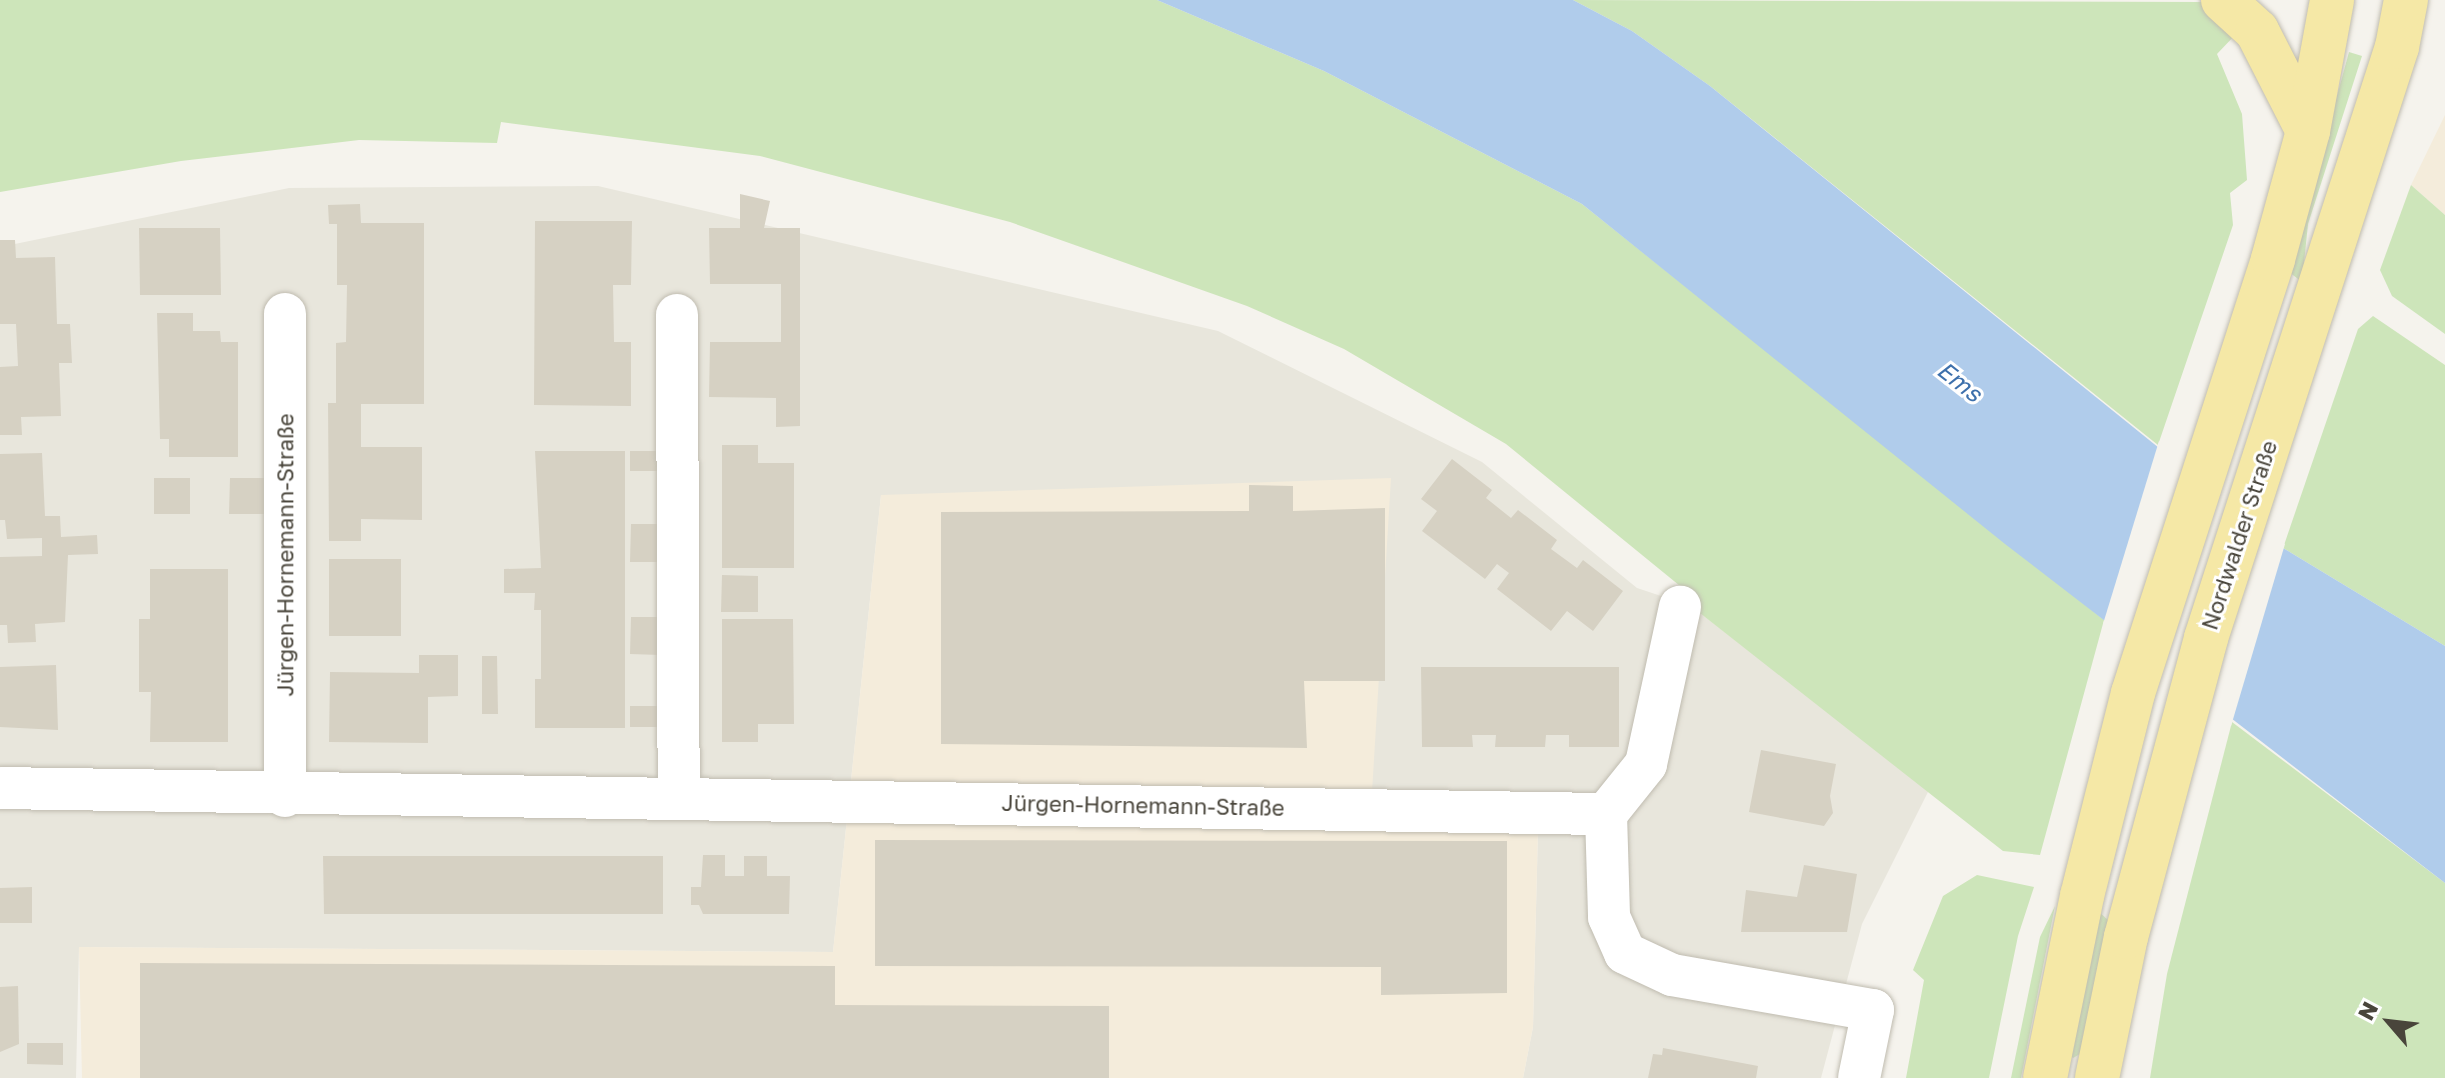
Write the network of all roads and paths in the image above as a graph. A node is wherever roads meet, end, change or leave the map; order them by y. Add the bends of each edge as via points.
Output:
1 (2223, 0) edge
2 (2332, 0) edge
3 (2406, 0) edge
4 (2308, 131) junction
5 (285, 314) dead end
6 (677, 315) dead end
7 (1680, 607) dead end
8 (0, 788) edge
9 (285, 796) junction
10 (679, 797) junction
11 (1606, 814) junction
12 (1859, 1078) edge
13 (2045, 1078) edge
14 (2097, 1078) edge

1 - 4 main road via 2257,31
2 - 4 main road
3 - 14 main road, Nordwalder Straße via 2397,47 2206,638 2126,937
4 - 13 main road via 2273,259 2168,574 2082,896
5 - 9 street, Jürgen-Hornemann-Straße
6 - 10 street
7 - 11 street via 1646,764
8 - 9 street, Jürgen-Hornemann-Straße
9 - 10 street, Jürgen-Hornemann-Straße
10 - 11 street, Jürgen-Hornemann-Straße
11 - 12 street via 1609,917 1625,953 1672,975 1873,1010

